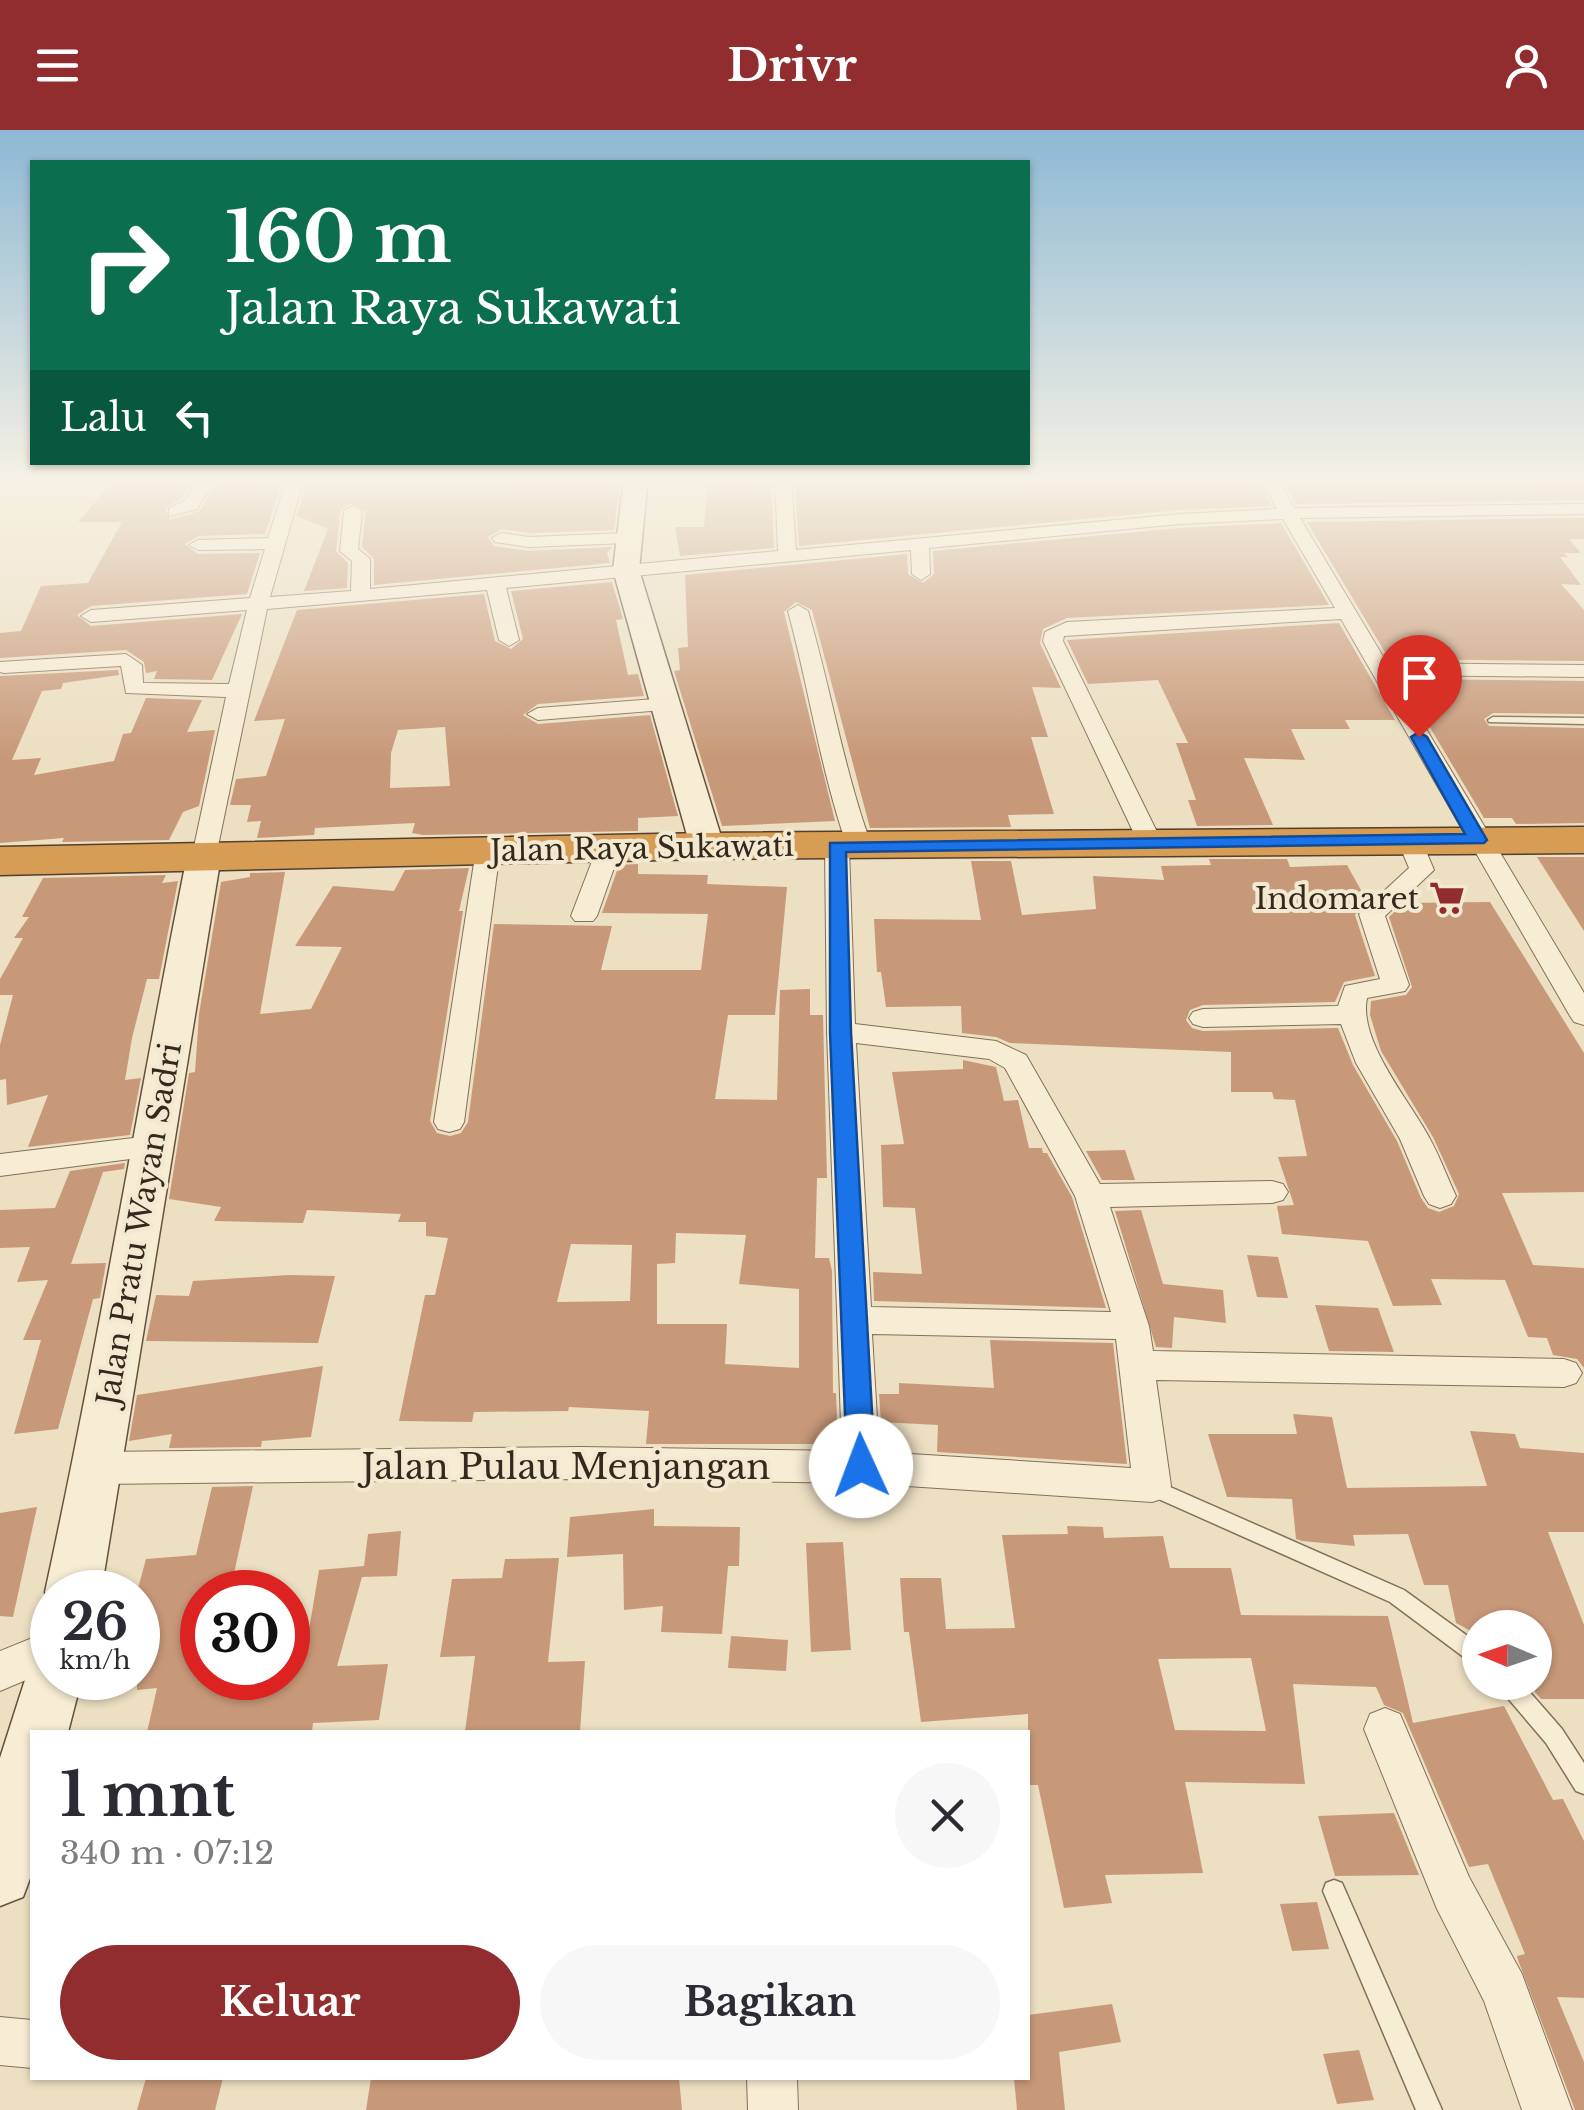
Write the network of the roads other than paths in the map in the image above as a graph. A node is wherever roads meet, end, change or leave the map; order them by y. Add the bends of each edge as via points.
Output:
1 (266, 570) edge
2 (361, 570) edge
3 (622, 570) edge
4 (626, 570) edge
5 (921, 570) edge
6 (1322, 570) edge
7 (921, 574) dead end
8 (495, 583) junction
9 (360, 596) junction
10 (258, 604) junction
11 (798, 611) dead end
12 (1347, 613) junction
13 (90, 616) dead end
14 (509, 640) dead end
15 (4, 667) dead end
16 (1380, 669) junction
17 (1584, 671) edge
18 (238, 691) junction
19 (668, 704) junction
20 (538, 714) dead end
21 (1493, 720) dead end
22 (1584, 721) edge
23 (1409, 840) junction
24 (1478, 840) junction
25 (1584, 840) edge
26 (1150, 842) junction
27 (707, 846) junction
28 (848, 847) junction
29 (608, 848) junction
30 (488, 850) junction
31 (204, 856) junction
32 (0, 860) edge
33 (584, 916) dead end
34 (1352, 1015) junction
35 (1584, 1016) edge
36 (1204, 1018) dead end
37 (841, 1032) junction
38 (450, 1122) dead end
39 (150, 1146) junction
40 (0, 1164) edge
41 (1272, 1192) dead end
42 (1091, 1196) junction
43 (1440, 1196) dead end
44 (856, 1320) junction
45 (1132, 1326) junction
46 (1137, 1365) junction
47 (1564, 1373) dead end
48 (861, 1466) junction
49 (98, 1468) junction
50 (1152, 1486) junction
51 (77, 1570) edge
52 (1462, 1644) edge
53 (30, 1659) edge
54 (0, 1672) edge
55 (47, 1700) edge
56 (1523, 1700) edge
57 (1385, 1729) dead end
58 (39, 1730) edge
59 (30, 1761) edge
60 (1584, 1784) edge
61 (0, 1874) edge
62 (1334, 1891) dead end
63 (0, 2041) edge
64 (30, 2044) edge
65 (772, 2080) edge
66 (773, 2110) edge
67 (1430, 2110) edge
68 (1547, 2110) edge

1 - 10 street
2 - 9 street
3 - 8 street
4 - 19 street
5 - 7 street
6 - 12 street
8 - 9 street
8 - 14 street
9 - 10 street
10 - 13 street
10 - 18 street
11 - 28 street via 846,808
12 - 16 street
12 - 26 street via 1054,632
15 - 18 street via 126,660 133,690
16 - 17 street
16 - 24 street
18 - 31 street
19 - 20 street
19 - 27 street
21 - 22 lane
23 - 24 highway, Jalan Raya Sukawati
23 - 26 highway, Jalan Raya Sukawati
23 - 34 street via 1422,870 1372,914 1394,985 1355,992
24 - 25 highway, Jalan Raya Sukawati
24 - 35 street
26 - 28 highway, Jalan Raya Sukawati
27 - 28 highway, Jalan Raya Sukawati
27 - 29 highway, Jalan Raya Sukawati
28 - 37 street
29 - 30 highway, Jalan Raya Sukawati
29 - 33 street
30 - 31 highway, Jalan Raya Sukawati
30 - 38 street
31 - 32 highway, Jalan Raya Sukawati
31 - 39 street, Jalan Pratu Wayan Sadri
34 - 36 street
34 - 43 street
37 - 42 street via 1008,1054
37 - 44 street
39 - 40 street
39 - 49 street, Jalan Pratu Wayan Sadri
41 - 42 street
42 - 45 street
44 - 45 street
44 - 48 street
45 - 46 street
46 - 47 street
46 - 50 street
48 - 49 street, Jalan Pulau Menjangan
48 - 50 street, Jalan Pulau Menjangan
49 - 51 street, Jalan Pratu Wayan Sadri
50 - 52 lane via 1397,1596
53 - 54 street
55 - 58 street
56 - 60 lane
57 - 68 street via 1453,1894 1505,1992
59 - 61 street
62 - 67 lane
63 - 64 street
65 - 66 street

